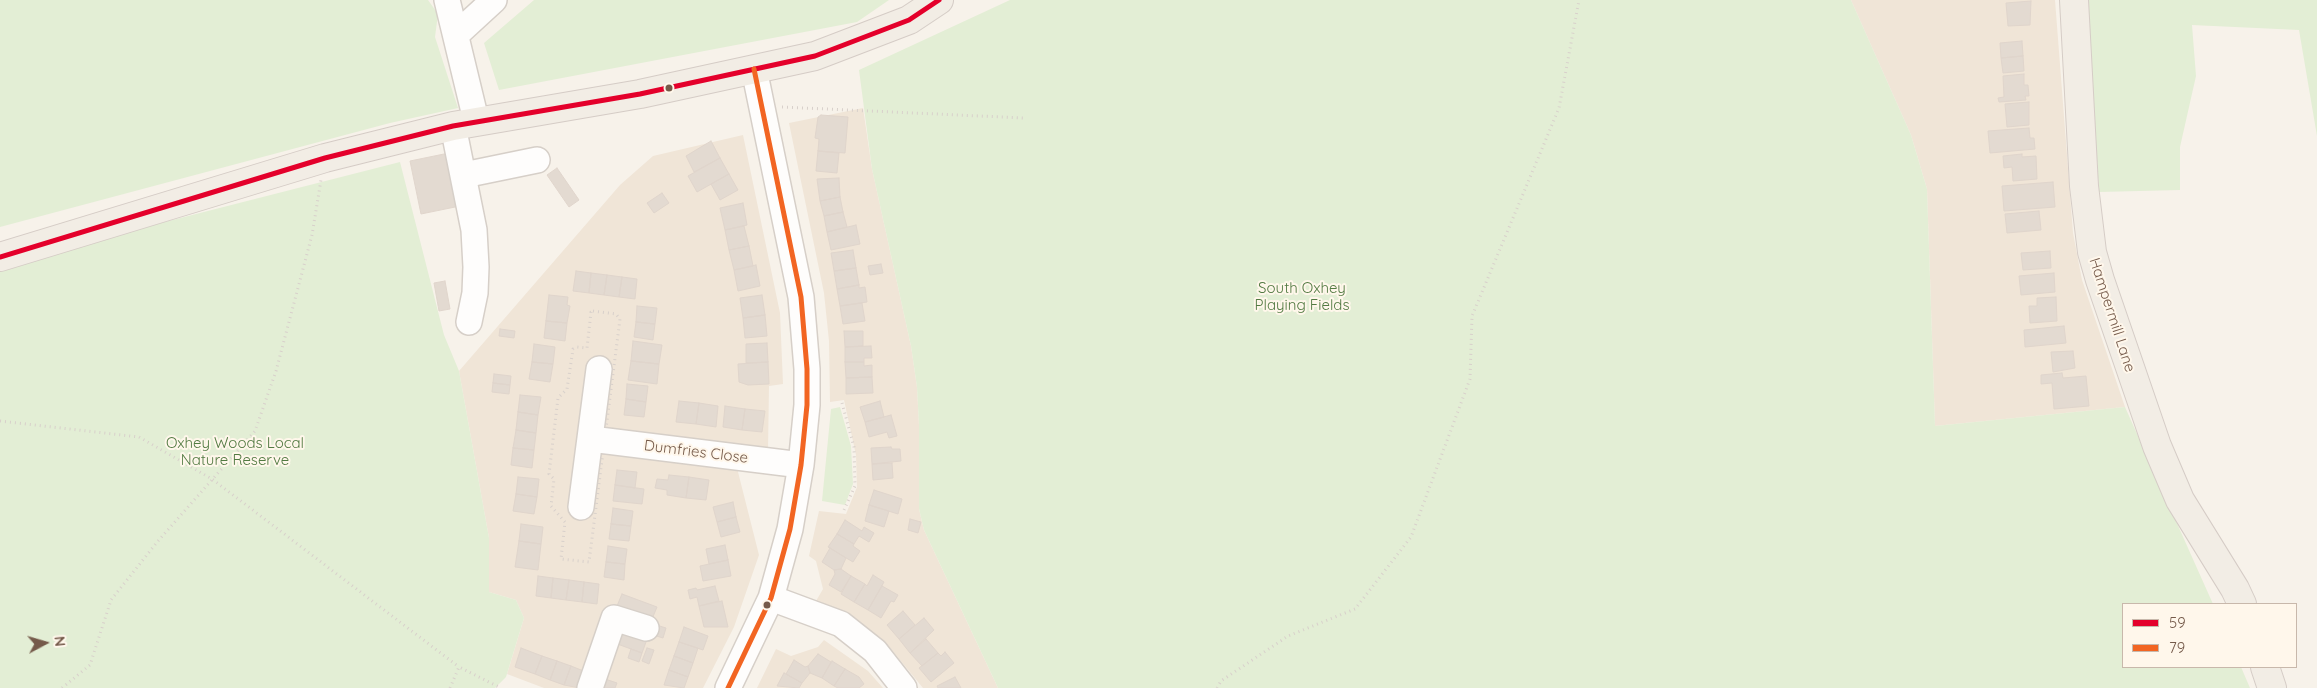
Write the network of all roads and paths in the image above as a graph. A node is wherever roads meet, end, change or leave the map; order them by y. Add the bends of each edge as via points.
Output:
1 (447, 0) edge
2 (494, 0) edge
3 (939, 0) edge
4 (1579, 0) edge
5 (2074, 0) edge
6 (457, 34) junction
7 (754, 69) junction
8 (762, 110) junction
9 (1024, 118) dead end
10 (465, 123) junction
11 (325, 158) junction
12 (538, 160) dead end
13 (464, 175) junction
14 (0, 257) edge
15 (469, 322) dead end
16 (600, 369) dead end
17 (842, 404) dead end
18 (0, 421) edge
19 (591, 439) junction
20 (802, 465) junction
21 (212, 479) junction
22 (581, 507) dead end
23 (844, 510) dead end
24 (771, 598) junction
25 (2242, 603) edge
26 (646, 628) dead end
27 (459, 667) junction
28 (2265, 668) edge
29 (62, 688) edge
30 (450, 688) edge
31 (501, 688) edge
32 (590, 688) edge
33 (728, 688) edge
34 (904, 688) edge
35 (1217, 688) edge
36 (2272, 688) edge

1 - 6 street
2 - 6 street
3 - 7 main road via 910,20 814,56
4 - 35 path via 1559,108 1472,316 1470,379 1411,537 1355,609 1288,636 1221,681
5 - 25 main road, Hampermill Lane via 2084,186 2092,252 2157,446 2176,491
6 - 10 street
7 - 8 street
7 - 10 main road via 640,94
8 - 9 path via 778,107
8 - 20 street via 801,297 807,368
10 - 11 main road
10 - 13 street
11 - 14 main road
11 - 21 path via 312,235 276,372 255,431
12 - 13 street
13 - 15 street via 474,230 476,267
16 - 19 street
17 - 23 path via 854,447 856,486
18 - 21 path via 139,437
19 - 20 street, Dumfries Close
19 - 22 street
20 - 24 street via 790,529
21 - 27 path
21 - 29 path via 111,600 90,665
24 - 33 street
24 - 34 street via 841,624 874,651
26 - 32 street via 614,618
27 - 30 path
27 - 31 path
28 - 36 main road

